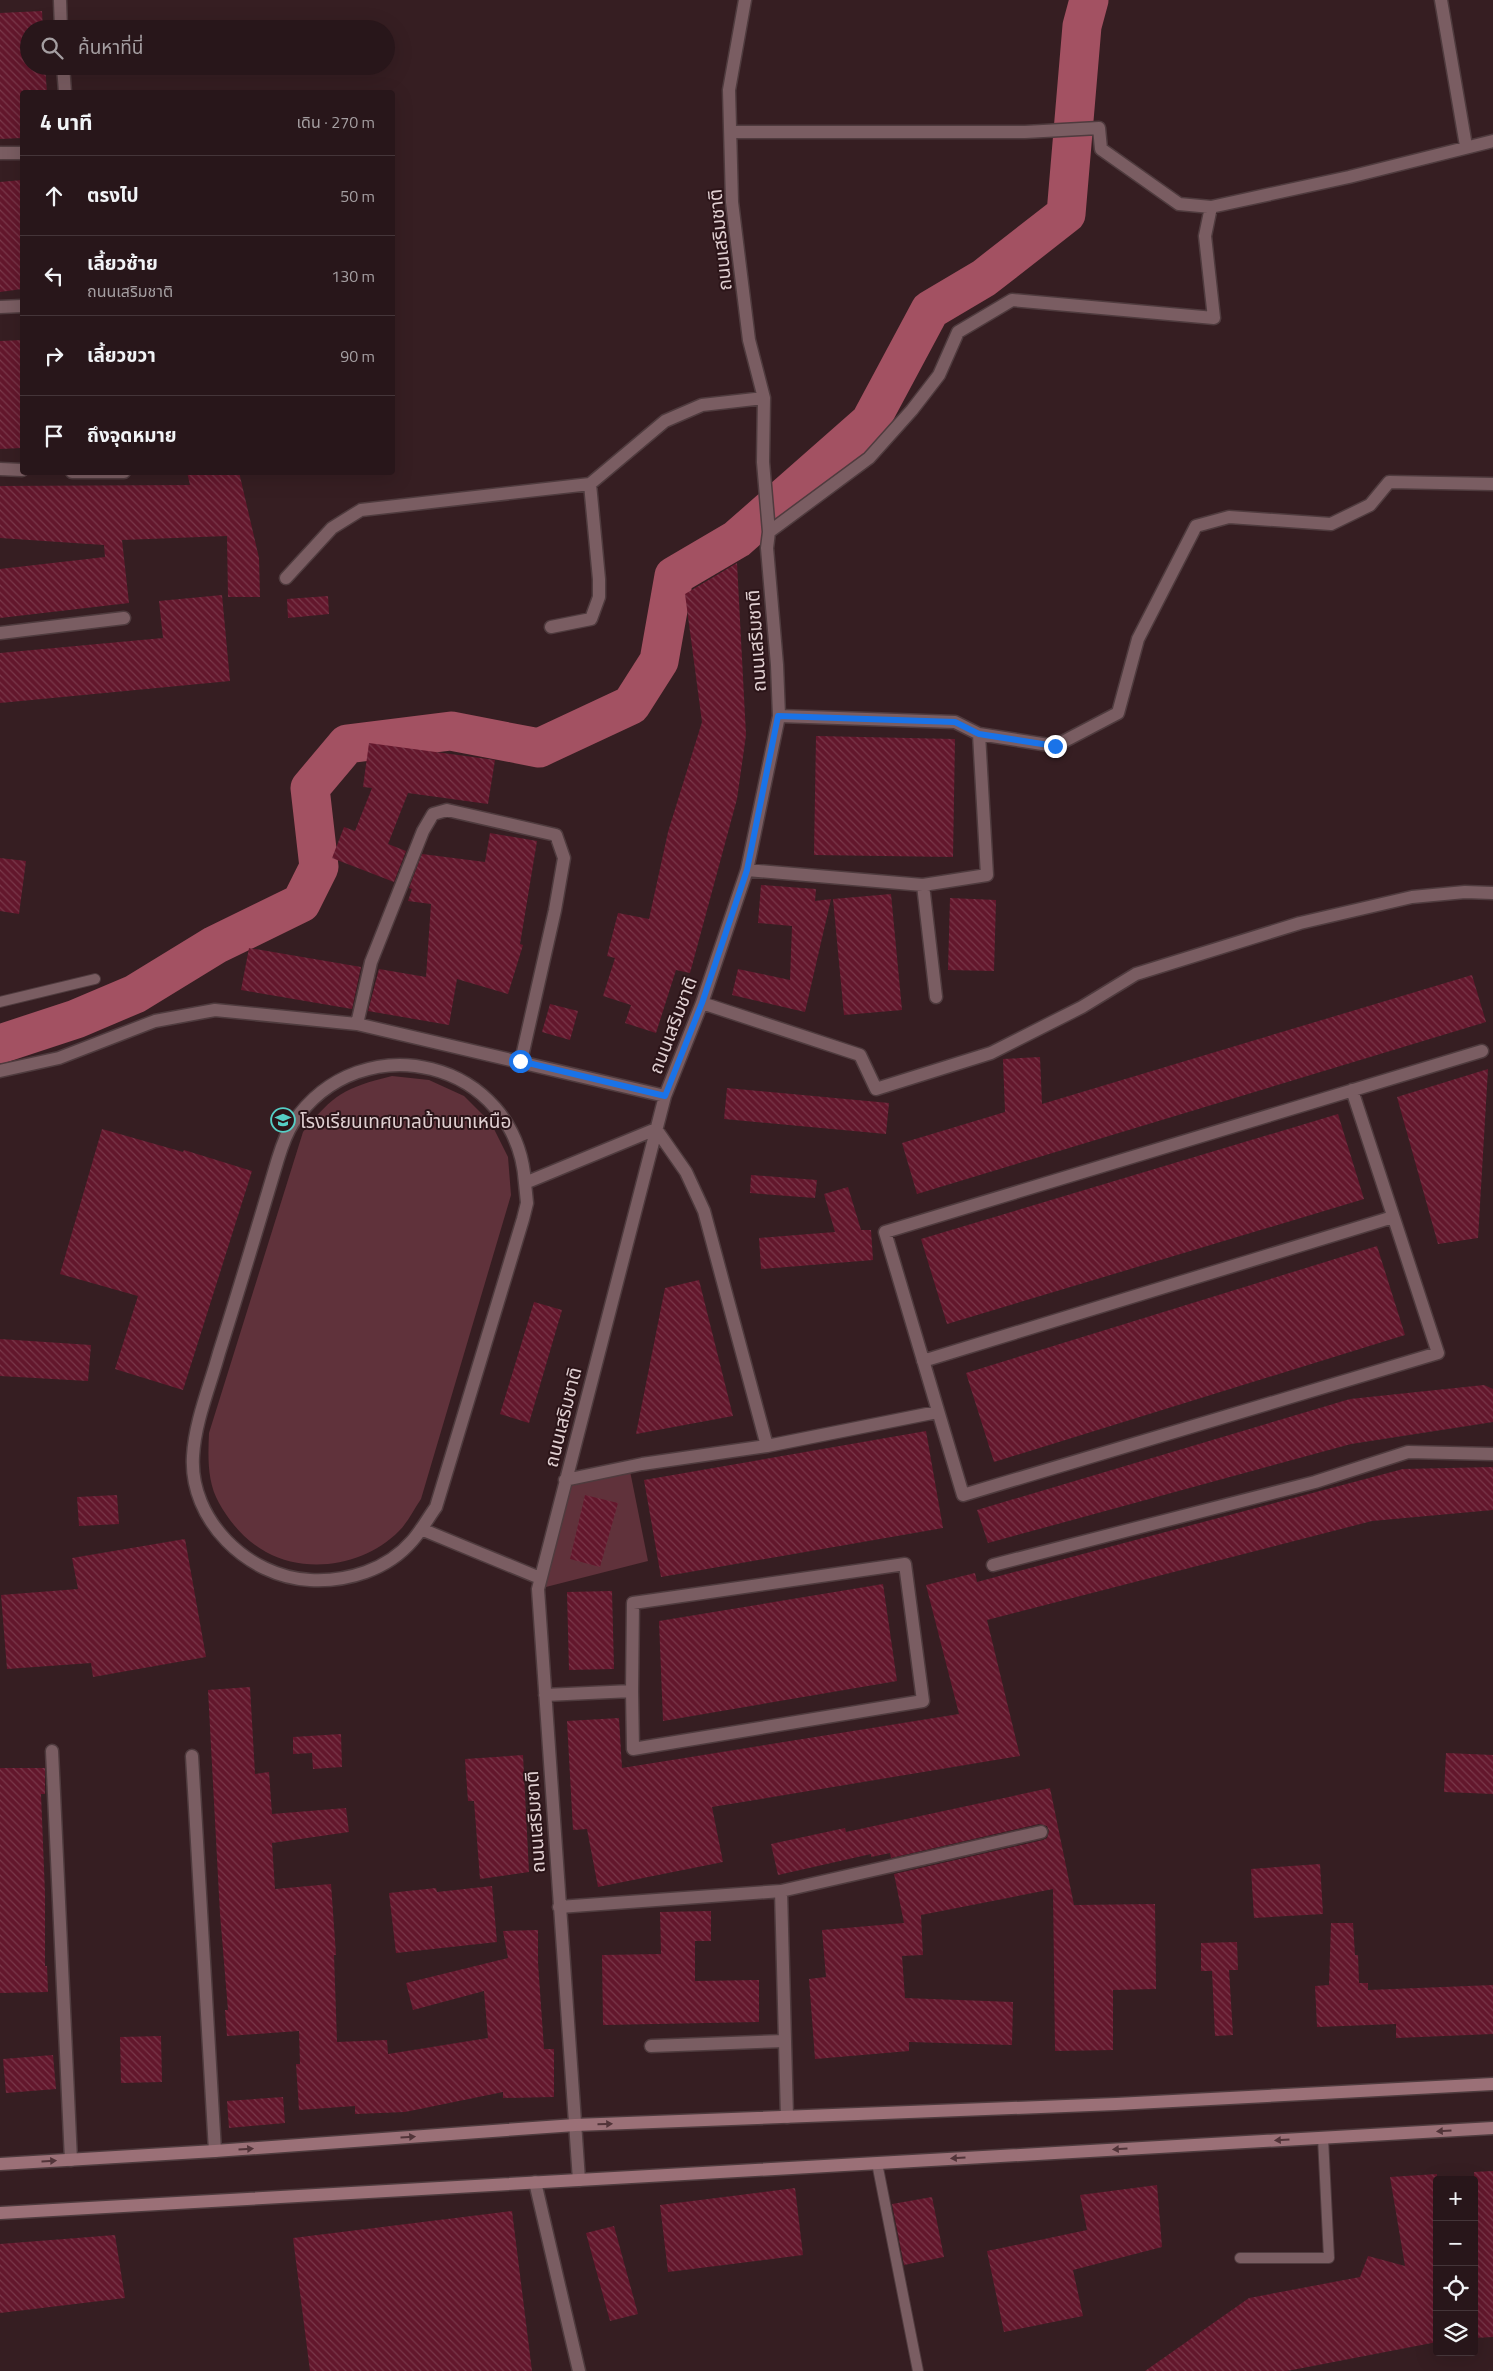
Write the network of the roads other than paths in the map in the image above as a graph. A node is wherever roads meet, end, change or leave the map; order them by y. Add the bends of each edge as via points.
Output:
1 (745, 0) edge
2 (1441, 0) edge
3 (60, 2) dead end
4 (61, 20) edge
5 (64, 75) edge
6 (65, 90) edge
7 (730, 132) junction
8 (1493, 140) edge
9 (1466, 146) junction
10 (0, 153) edge
11 (20, 153) edge
12 (1211, 207) junction
13 (20, 306) edge
14 (0, 307) edge
15 (764, 398) junction
16 (0, 469) edge
17 (20, 470) edge
18 (590, 484) junction
19 (1493, 484) edge
20 (769, 532) junction
21 (286, 578) dead end
22 (124, 618) dead end
23 (551, 627) dead end
24 (0, 633) edge
25 (778, 716) junction
26 (979, 734) junction
27 (747, 870) junction
28 (923, 885) junction
29 (1493, 893) edge
30 (95, 979) dead end
31 (936, 997) dead end
32 (0, 1002) edge
33 (702, 1003) junction
34 (356, 1024) junction
35 (1482, 1051) dead end
36 (520, 1061) junction
37 (0, 1070) edge
38 (1352, 1090) junction
39 (665, 1096) junction
40 (656, 1129) junction
41 (526, 1182) junction
42 (1393, 1217) junction
43 (923, 1360) junction
44 (937, 1412) junction
45 (767, 1446) junction
46 (1493, 1454) edge
47 (565, 1480) junction
48 (421, 1529) junction
49 (993, 1565) dead end
50 (540, 1578) junction
51 (632, 1690) junction
52 (545, 1695) junction
53 (52, 1751) dead end
54 (192, 1756) dead end
55 (1042, 1832) dead end
56 (781, 1891) junction
57 (559, 1907) junction
58 (784, 2041) junction
59 (651, 2046) dead end
60 (1493, 2084) edge
61 (787, 2117) junction
62 (575, 2125) junction
63 (1493, 2128) edge
64 (1323, 2138) junction
65 (215, 2151) junction
66 (71, 2160) junction
67 (877, 2163) junction
68 (0, 2164) edge
69 (579, 2180) junction
70 (535, 2182) junction
71 (0, 2213) edge
72 (1240, 2258) dead end
73 (579, 2371) edge
74 (918, 2371) edge

1 - 7 street, ถนนเสริมชาติ via 729,90
2 - 9 street
3 - 4 street
5 - 6 street
7 - 12 street via 1025,132 1099,128 1101,149 1178,204
7 - 15 street, ถนนเสริมชาติ via 732,202 750,340
8 - 9 street
9 - 12 street via 1349,177
10 - 11 street
12 - 20 street via 1205,236 1214,318 1012,300 958,332 939,376 869,458
13 - 14 street
15 - 18 street via 702,405 665,421
15 - 20 street, ถนนเสริมชาติ via 763,462
16 - 17 street
18 - 21 street via 361,510 332,528
18 - 23 street via 599,597 591,619
19 - 26 street via 1389,482 1370,505 1331,524 1229,517 1196,526 1138,639 1118,713 1055,746
20 - 25 street, ถนนเสริมชาติ via 767,548
22 - 24 street
25 - 26 street via 955,722
25 - 27 street, ถนนเสริมชาติ
26 - 28 street via 988,875
27 - 28 street
27 - 33 street, ถนนเสริมชาติ
28 - 31 street
29 - 33 street via 1412,897 1300,923 1154,968 1136,974 1082,1007 991,1053 876,1089 860,1055
30 - 32 lane
33 - 39 street, ถนนเสริมชาติ
34 - 36 street
34 - 36 street via 371,962 433,814 447,810 495,820 556,835 564,858
34 - 37 street via 214,1010 155,1021 59,1058
35 - 38 street
36 - 39 street
38 - 42 street
38 - 43 street via 885,1232
39 - 40 street, ถนนเสริมชาติ
40 - 41 street
40 - 45 street via 686,1172 704,1211
40 - 47 street, ถนนเสริมชาติ
41 - 48 street via 527,1203 523,1219 436,1507
41 - 48 street via 518,1141 495,1106 461,1078 421,1066 365,1070 321,1092 293,1124 277,1162 198,1427 193,1468 204,1507 227,1541 242,1554 260,1567 299,1580 341,1580 380,1566 413,1541
42 - 43 street
42 - 44 street via 1438,1354 963,1495
43 - 44 street
44 - 45 street
45 - 47 street via 642,1464
46 - 49 street via 1408,1452 1315,1482
47 - 50 street, ถนนเสริมชาติ
48 - 50 street
50 - 52 street, ถนนเสริมชาติ
51 - 51 street via 633,1603 905,1564 923,1701 633,1749
51 - 52 street
52 - 57 street, ถนนเสริมชาติ
53 - 66 street
54 - 65 street
55 - 56 street
56 - 57 street
56 - 58 street
57 - 62 street, ถนนเสริมชาติ
58 - 59 street
58 - 61 street
60 - 61 main road
62 -> 61 main road
65 -> 62 main road
62 - 69 street, ถนนเสริมชาติ
63 -> 64 main road
64 -> 67 main road
64 - 72 lane via 1328,2258
65 - 66 main road
68 -> 66 main road
67 - 69 main road
67 - 74 lane
69 - 70 main road
70 - 71 main road
70 - 73 street

